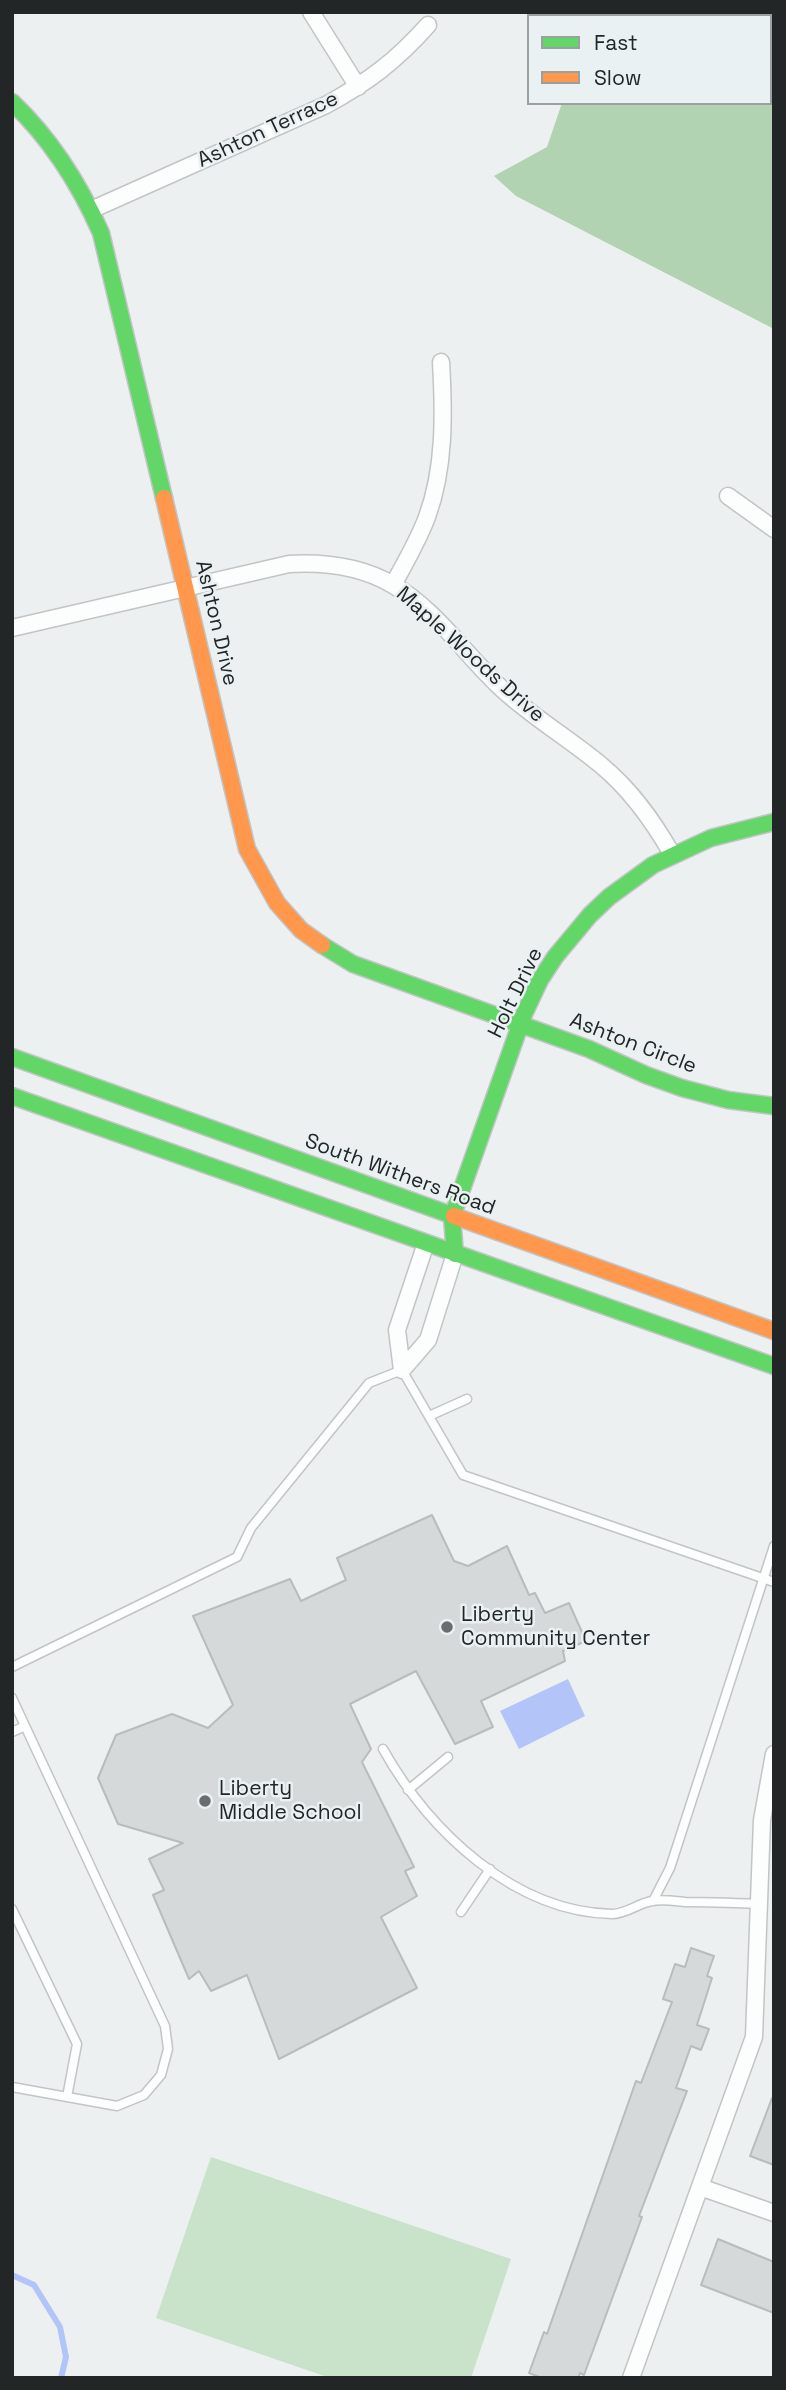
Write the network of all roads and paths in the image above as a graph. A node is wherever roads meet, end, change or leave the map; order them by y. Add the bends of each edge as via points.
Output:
1 (311, 12) edge
2 (428, 25) dead end
3 (358, 88) junction
4 (12, 102) edge
5 (92, 210) junction
6 (441, 362) dead end
7 (728, 496) dead end
8 (774, 529) edge
9 (393, 584) junction
10 (186, 587) junction
11 (12, 628) edge
12 (774, 822) edge
13 (672, 854) junction
14 (520, 1023) junction
15 (12, 1057) edge
16 (12, 1096) edge
17 (774, 1106) edge
18 (452, 1217) junction
19 (426, 1243) junction
20 (456, 1254) junction
21 (774, 1331) edge
22 (774, 1366) edge
23 (402, 1370) junction
24 (467, 1399) dead end
25 (429, 1416) junction
26 (774, 1546) edge
27 (764, 1578) junction
28 (774, 1582) edge
29 (12, 1667) edge
30 (12, 1698) edge
31 (25, 1726) junction
32 (12, 1732) edge
33 (383, 1749) dead end
34 (774, 1754) edge
35 (448, 1758) dead end
36 (408, 1790) junction
37 (490, 1869) junction
38 (653, 1901) junction
39 (760, 1904) junction
40 (12, 1909) edge
41 (461, 1912) dead end
42 (12, 2087) edge
43 (66, 2097) junction
44 (700, 2187) junction
45 (774, 2213) edge
46 (631, 2378) edge

1 - 3 street
2 - 3 street, Ashton Terrace via 406,50
3 - 5 street, Ashton Terrace
4 - 5 street, Ashton Drive via 71,170
5 - 10 street, Ashton Drive via 111,267
6 - 9 street via 444,409 434,497
7 - 8 street
9 - 10 street, Maple Woods Drive via 349,568 318,563 289,564
9 - 13 street, Maple Woods Drive via 433,617 515,701 632,794
10 - 11 street, Maple Woods Drive
10 - 14 street, Ashton Drive via 247,849 278,906 298,928 353,964
12 - 13 street, Holt Drive via 727,832
13 - 14 street, Holt Drive via 629,881 581,923 540,981
14 - 17 street, Ashton Circle via 682,1088
14 - 18 street, Holt Drive
15 - 18 street, South Withers Road
16 - 19 street
18 - 19 street, Holt Drive
18 - 20 street, Holt Drive
18 - 21 street, South Withers Road
19 - 20 street
19 - 23 street, Holt Drive via 397,1331
20 - 22 street
20 - 23 street, Holt Drive via 428,1340
23 - 25 lane
23 - 29 lane via 369,1383 251,1528 237,1557
24 - 25 lane
25 - 27 lane via 463,1475
26 - 27 lane
27 - 28 lane
27 - 38 lane via 670,1868
30 - 31 lane
31 - 32 lane
31 - 43 lane via 165,2026 168,2049 161,2075 144,2095 117,2106
33 - 36 lane
34 - 39 street via 762,1820
35 - 36 lane
36 - 37 lane via 436,1824
37 - 38 lane via 549,1903 583,1913 617,1914
37 - 41 lane
38 - 39 lane
39 - 44 street via 754,2037
40 - 43 lane via 77,2044
42 - 43 lane
44 - 45 street
44 - 46 street

